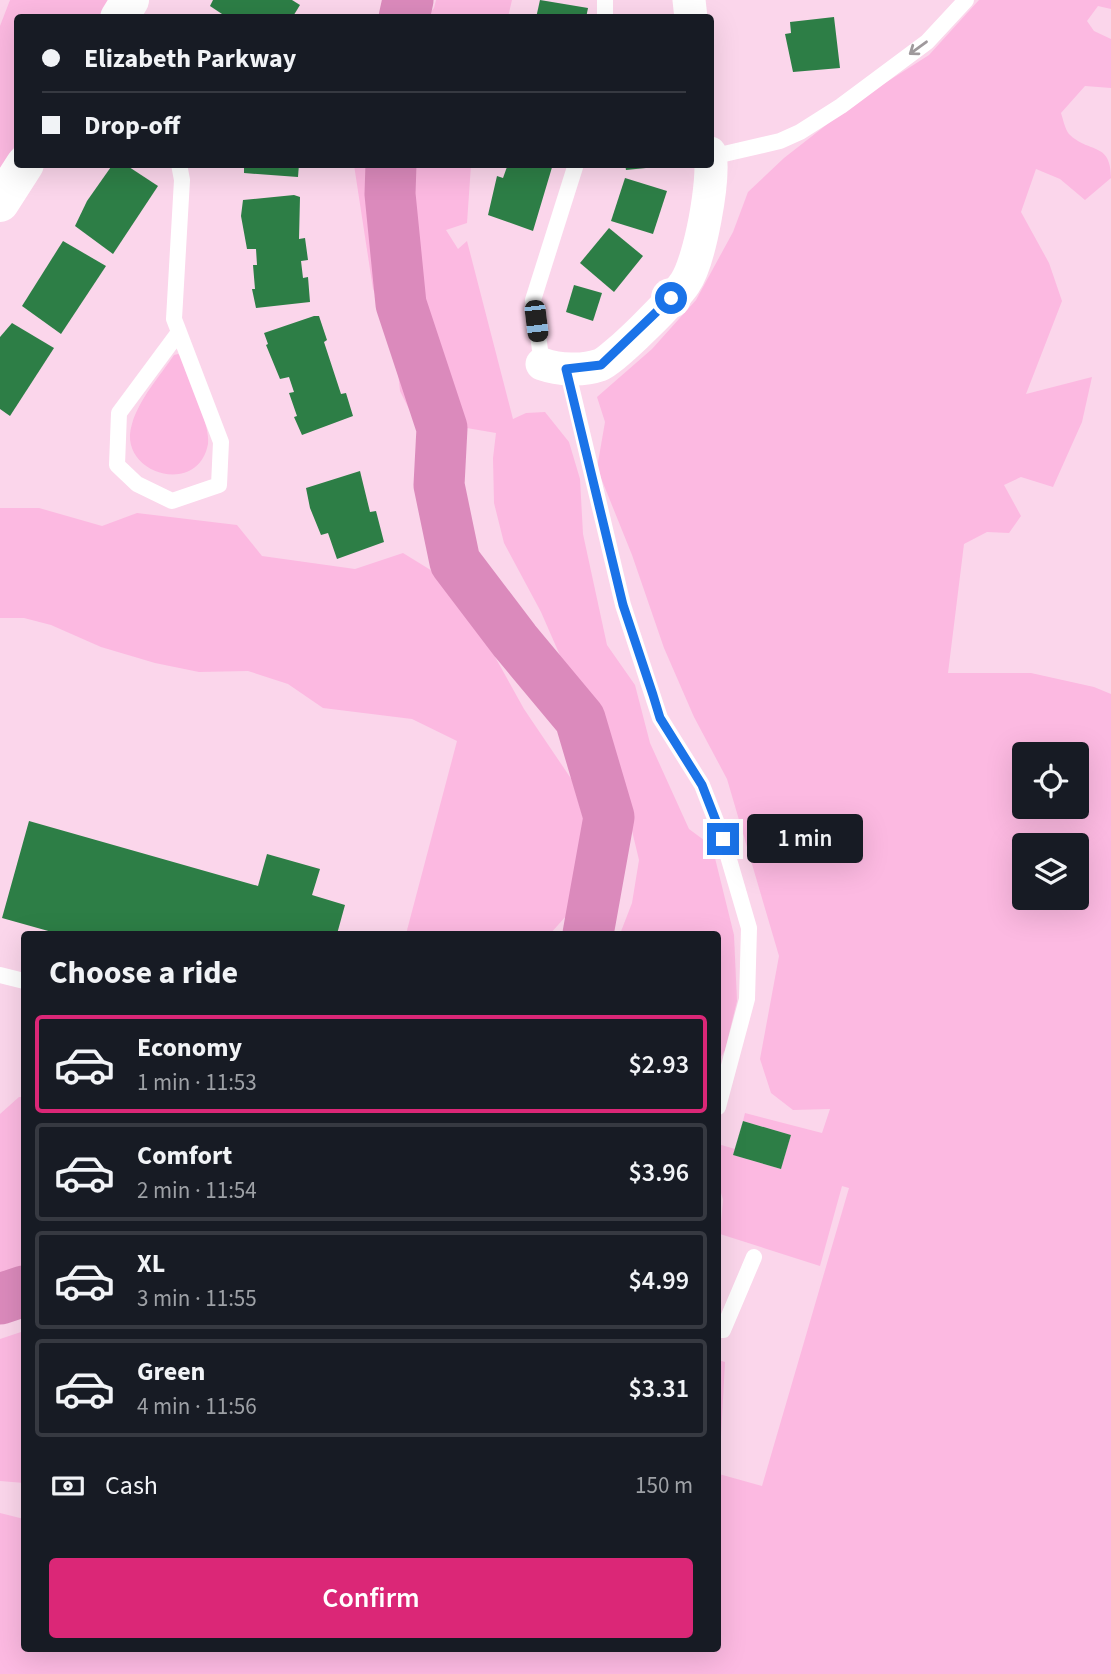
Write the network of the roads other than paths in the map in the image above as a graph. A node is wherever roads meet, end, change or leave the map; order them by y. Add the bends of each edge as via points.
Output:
1 (966, 0) edge
2 (714, 154) edge
3 (22, 168) edge
4 (180, 168) edge
5 (575, 168) edge
6 (713, 168) edge
7 (0, 203) edge
8 (179, 332) junction
9 (554, 367) junction
10 (0, 975) edge
11 (21, 980) edge
12 (721, 1096) edge
13 (754, 1257) dead end
14 (721, 1330) edge

1 -> 2 lane via 927,42 800,132 780,141
3 - 7 street
4 - 8 lane via 174,319
5 - 9 lane via 533,300
6 - 9 street via 704,225 686,282 601,365
8 - 8 lane via 221,442 219,485 172,501 138,484 117,465 118,426 119,413
9 - 12 lane via 660,718 702,785 749,928 747,999
10 - 11 lane
13 - 14 lane

